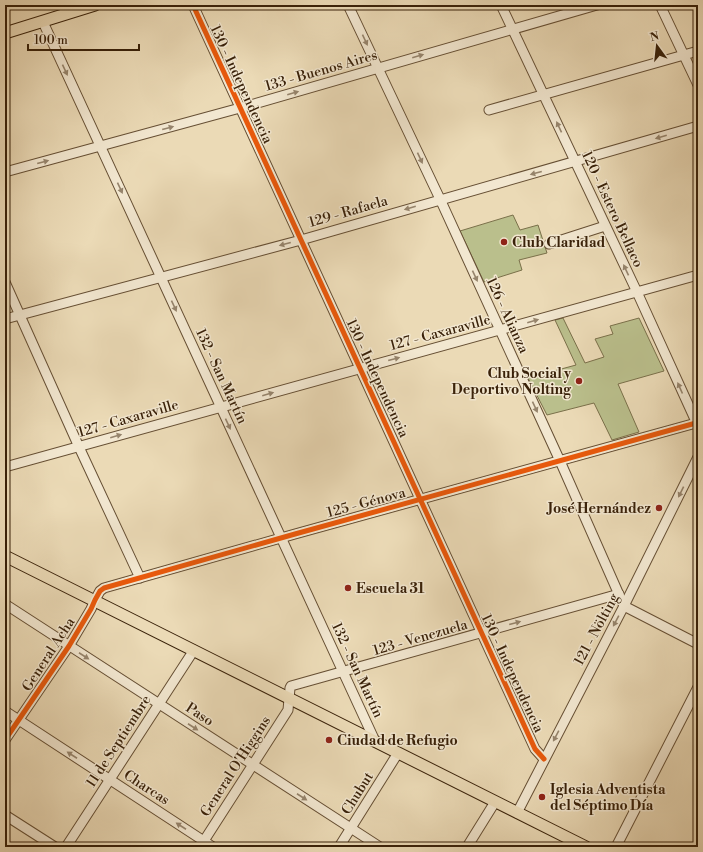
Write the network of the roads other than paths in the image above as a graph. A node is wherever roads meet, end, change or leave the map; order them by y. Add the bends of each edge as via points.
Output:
1 (95, 5) edge
2 (193, 5) edge
3 (348, 5) edge
4 (501, 5) edge
5 (597, 5) edge
6 (660, 5) edge
7 (43, 22) junction
8 (512, 29) junction
9 (5, 33) edge
10 (698, 51) edge
11 (684, 55) junction
12 (378, 68) junction
13 (698, 85) edge
14 (544, 95) junction
15 (240, 108) junction
16 (489, 110) dead end
17 (698, 126) edge
18 (100, 147) junction
19 (576, 162) junction
20 (5, 172) edge
21 (440, 199) junction
22 (605, 226) junction
23 (301, 240) junction
24 (549, 244) dead end
25 (698, 275) edge
26 (161, 277) junction
27 (5, 282) edge
28 (637, 292) junction
29 (20, 315) junction
30 (5, 319) edge
31 (500, 331) junction
32 (360, 368) junction
33 (220, 407) junction
34 (697, 425) edge
35 (79, 447) junction
36 (698, 457) edge
37 (560, 461) junction
38 (5, 467) edge
39 (420, 500) junction
40 (281, 538) junction
41 (5, 556) edge
42 (140, 578) junction
43 (619, 594) junction
44 (95, 600) junction
45 (5, 604) edge
46 (624, 606) junction
47 (480, 632) junction
48 (698, 644) edge
49 (69, 646) junction
50 (194, 650) junction
51 (343, 670) junction
52 (698, 687) edge
53 (289, 698) junction
54 (159, 704) junction
55 (5, 711) edge
56 (19, 720) junction
57 (5, 740) edge
58 (375, 741) junction
59 (398, 753) junction
60 (544, 759) junction
61 (252, 765) junction
62 (110, 780) junction
63 (495, 802) junction
64 (517, 812) junction
65 (5, 815) edge
66 (351, 828) junction
67 (202, 844) edge
68 (55, 847) edge
69 (66, 847) edge
70 (213, 847) edge
71 (339, 847) edge
72 (380, 847) edge
73 (467, 847) edge
74 (586, 847) edge
75 (616, 847) edge

1 - 7 main road
2 - 15 street, 130 - Independencia
3 -> 12 street, 126 - Alianza
4 - 8 street, 120 - Estero Bellaco
5 - 8 street, 133 - Buenos Aires
6 - 11 street
7 - 9 main road
7 -> 18 street, 132 - San Martín
12 -> 8 street, 133 - Buenos Aires
8 - 14 street, 120 - Estero Bellaco
10 - 11 street
11 - 13 street
11 - 14 street
15 -> 12 street, 133 - Buenos Aires
12 -> 21 street, 126 - Alianza
14 - 16 street
19 -> 14 street, 120 - Estero Bellaco
18 -> 15 street, 133 - Buenos Aires
15 - 23 street, 130 - Independencia
17 -> 19 street, 129 - Rafaela
20 -> 18 street, 133 - Buenos Aires
18 -> 26 street, 132 - San Martín
19 -> 21 street, 129 - Rafaela
19 - 22 street, 120 - Estero Bellaco
21 -> 23 street, 129 - Rafaela
21 -> 31 street, 126 - Alianza
22 - 24 street
28 -> 22 street, 120 - Estero Bellaco
23 -> 26 street, 129 - Rafaela
23 - 32 street, 130 - Independencia
25 - 28 street, 127 - Caxaraville
26 - 29 street, 129 - Rafaela
26 -> 33 street, 132 - San Martín
27 - 29 street
31 -> 28 street, 127 - Caxaraville
34 -> 28 street, 120 - Estero Bellaco
29 - 30 street, 129 - Rafaela
29 - 35 street
32 -> 31 street, 127 - Caxaraville
31 -> 37 street, 126 - Alianza
33 -> 32 street, 127 - Caxaraville
32 - 39 street, 130 - Independencia
35 -> 33 street, 127 - Caxaraville
33 -> 40 street, 132 - San Martín
34 - 37 street, 125 - Génova
35 - 38 street, 127 - Caxaraville
35 - 42 street
36 -> 46 street, 121 - Nölting
37 - 39 street, 125 - Génova
37 - 43 street, 126 - Alianza
39 - 40 street, 125 - Génova
39 - 47 street, 130 - Independencia
40 - 42 street, 125 - Génova
40 - 51 street, 132 - San Martín
41 - 44 main road
42 - 44 street, 125 - Génova via 104,588
43 - 46 street, 126 - Alianza
47 -> 43 street, 123 - Venezuela
44 - 49 street, General Acha
44 - 50 main road
45 - 49 street, Paso
46 - 48 street
46 -> 60 street, 121 - Nölting
47 - 51 street, 123 - Venezuela
47 - 60 street, 130 - Independencia via 535,749
49 -> 54 street, Paso
49 - 56 street, General Acha
50 - 53 main road
50 - 54 street, 11 de Septiembre
51 - 53 street, 123 - Venezuela via 291,686
51 - 58 street, 132 - San Martín
52 - 75 street
53 - 58 main road
53 - 61 street, General O'Higgins via 288,710
54 -> 61 street, Paso
54 - 62 street, 11 de Septiembre
55 - 56 street, Charcas
56 - 57 street, General Acha
62 -> 56 street, Charcas
58 - 59 main road
59 - 63 main road
59 - 66 street, Chubut
60 - 64 street, 121 - Nölting
61 -> 66 street, Paso
61 - 67 street, General O'Higgins
67 -> 62 street, Charcas
62 - 69 street, 11 de Septiembre
63 - 64 main road
63 - 73 street
64 - 74 main road
65 - 68 street
66 - 71 street, Chubut
66 - 72 street, Paso
67 - 70 street, Charcas

